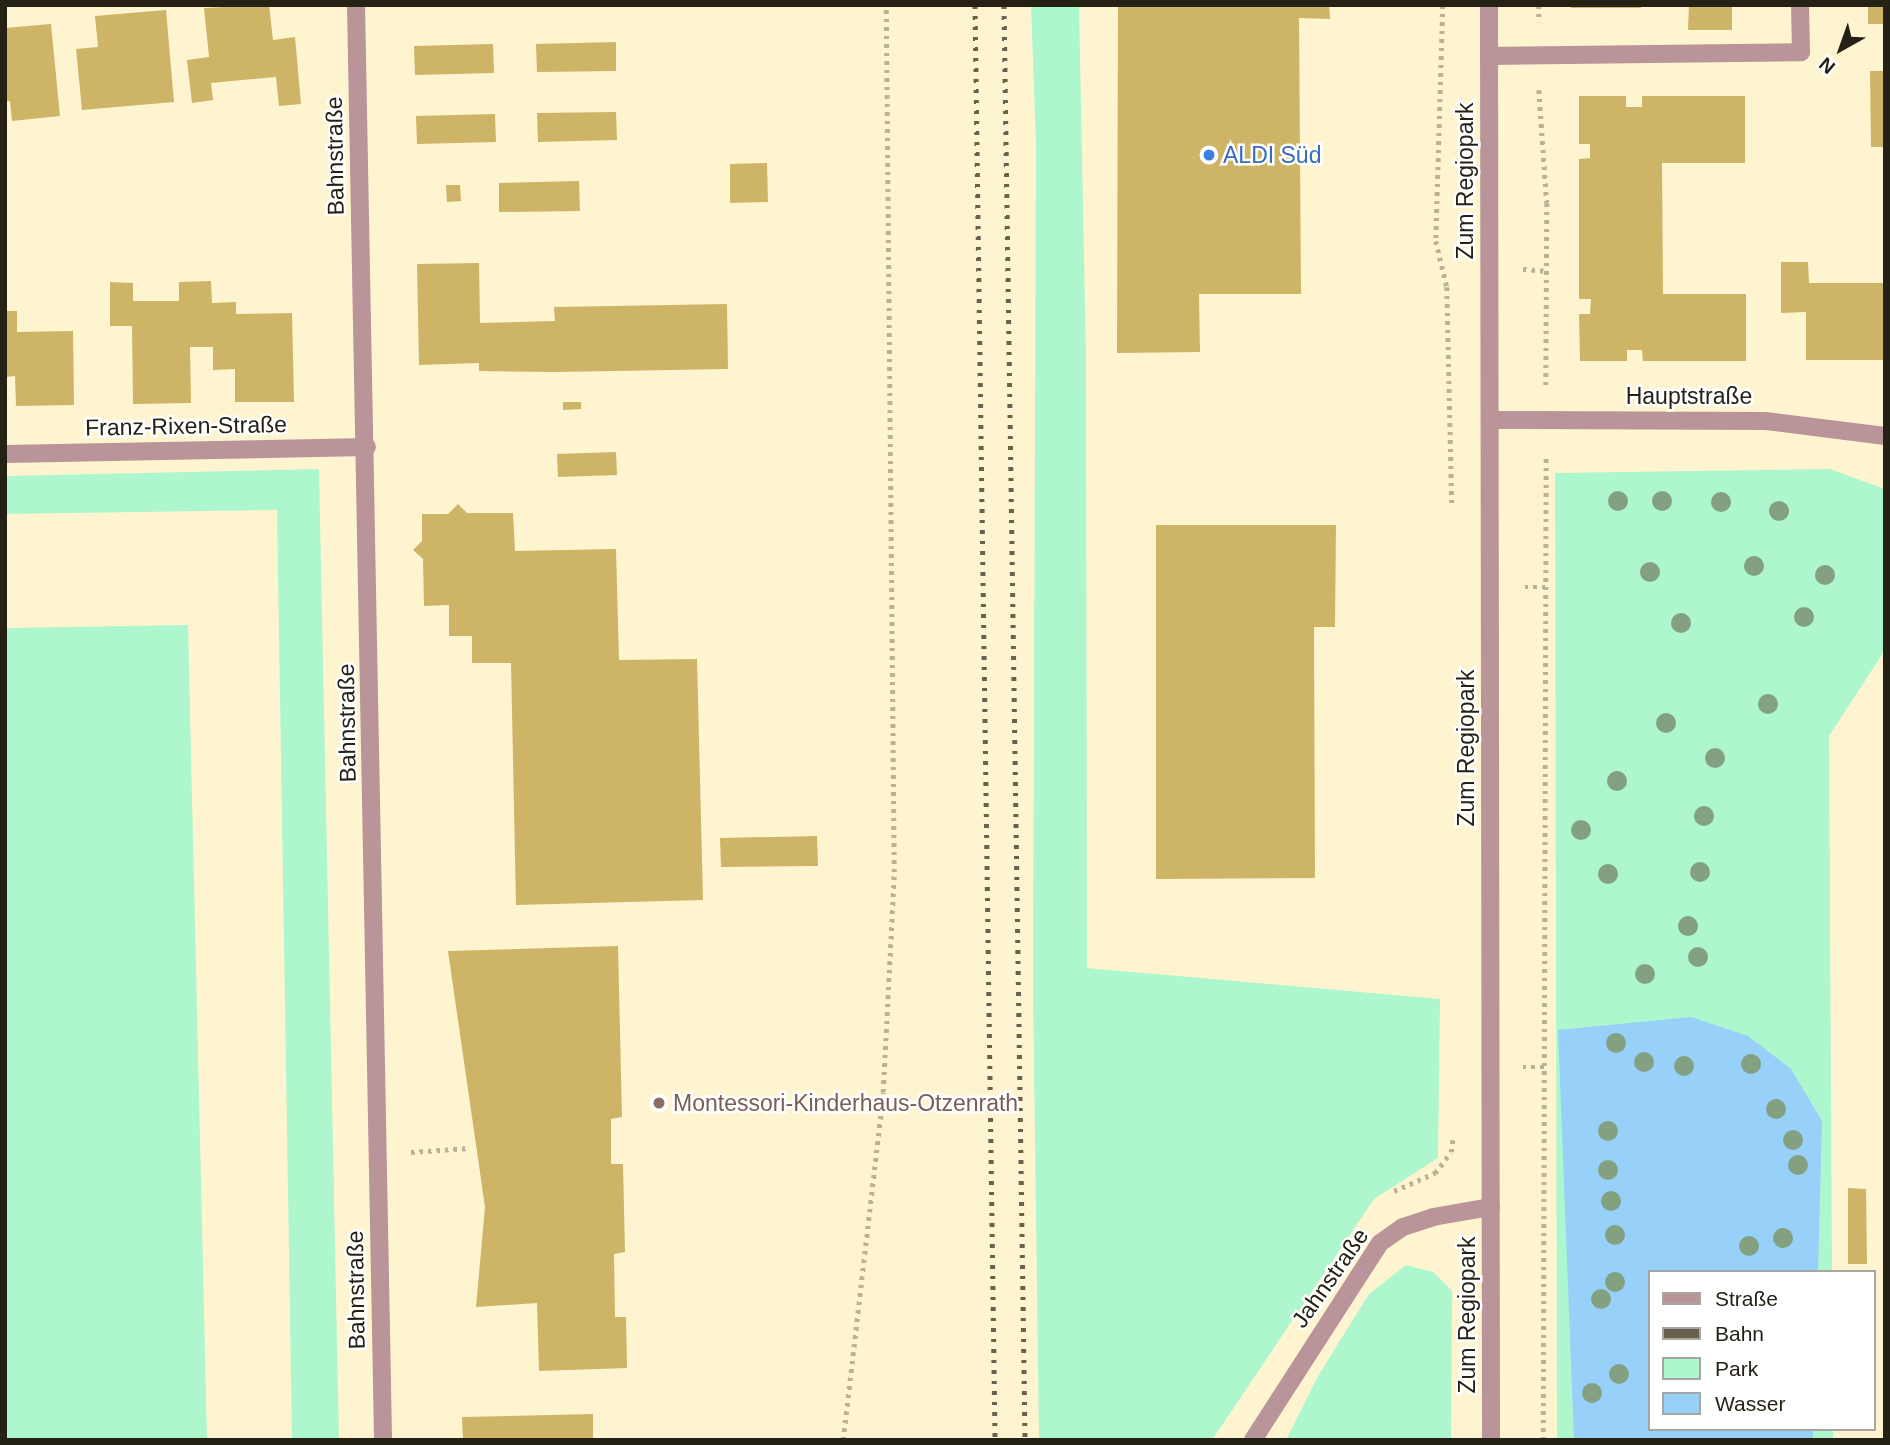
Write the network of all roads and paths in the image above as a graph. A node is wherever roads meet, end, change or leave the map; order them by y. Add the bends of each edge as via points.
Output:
1 (356, 5) edge
2 (886, 5) edge
3 (1443, 5) edge
4 (1489, 5) edge
5 (1800, 5) edge
6 (1540, 55) junction
7 (1489, 56) junction
8 (1492, 420) junction
9 (1546, 421) junction
10 (1885, 436) edge
11 (367, 447) junction
12 (5, 454) edge
13 (1452, 517) dead end
14 (1453, 1124) dead end
15 (469, 1148) dead end
16 (378, 1155) junction
17 (1388, 1195) dead end
18 (1492, 1207) junction
19 (383, 1440) edge
20 (844, 1440) edge
21 (1253, 1440) edge
22 (1491, 1440) edge
23 (1543, 1440) edge

1 - 11 street, Bahnstraße
2 - 20 path via 894,872 883,1092
3 - 13 path via 1436,241 1447,288
4 - 7 street, Zum Regiopark
5 - 6 street via 1801,52
6 - 7 street
6 - 9 path via 1548,202
7 - 8 street, Zum Regiopark
8 - 9 street, Hauptstraße
8 - 18 street, Zum Regiopark
9 - 10 street, Hauptstraße via 1766,421
9 - 23 path
11 - 12 street, Franz-Rixen-Straße
11 - 16 street, Bahnstraße
14 - 17 path via 1451,1152 1440,1168
15 - 16 path
16 - 19 street, Bahnstraße
18 - 21 street, Jahnstraße via 1426,1219 1380,1243
18 - 22 street, Zum Regiopark

